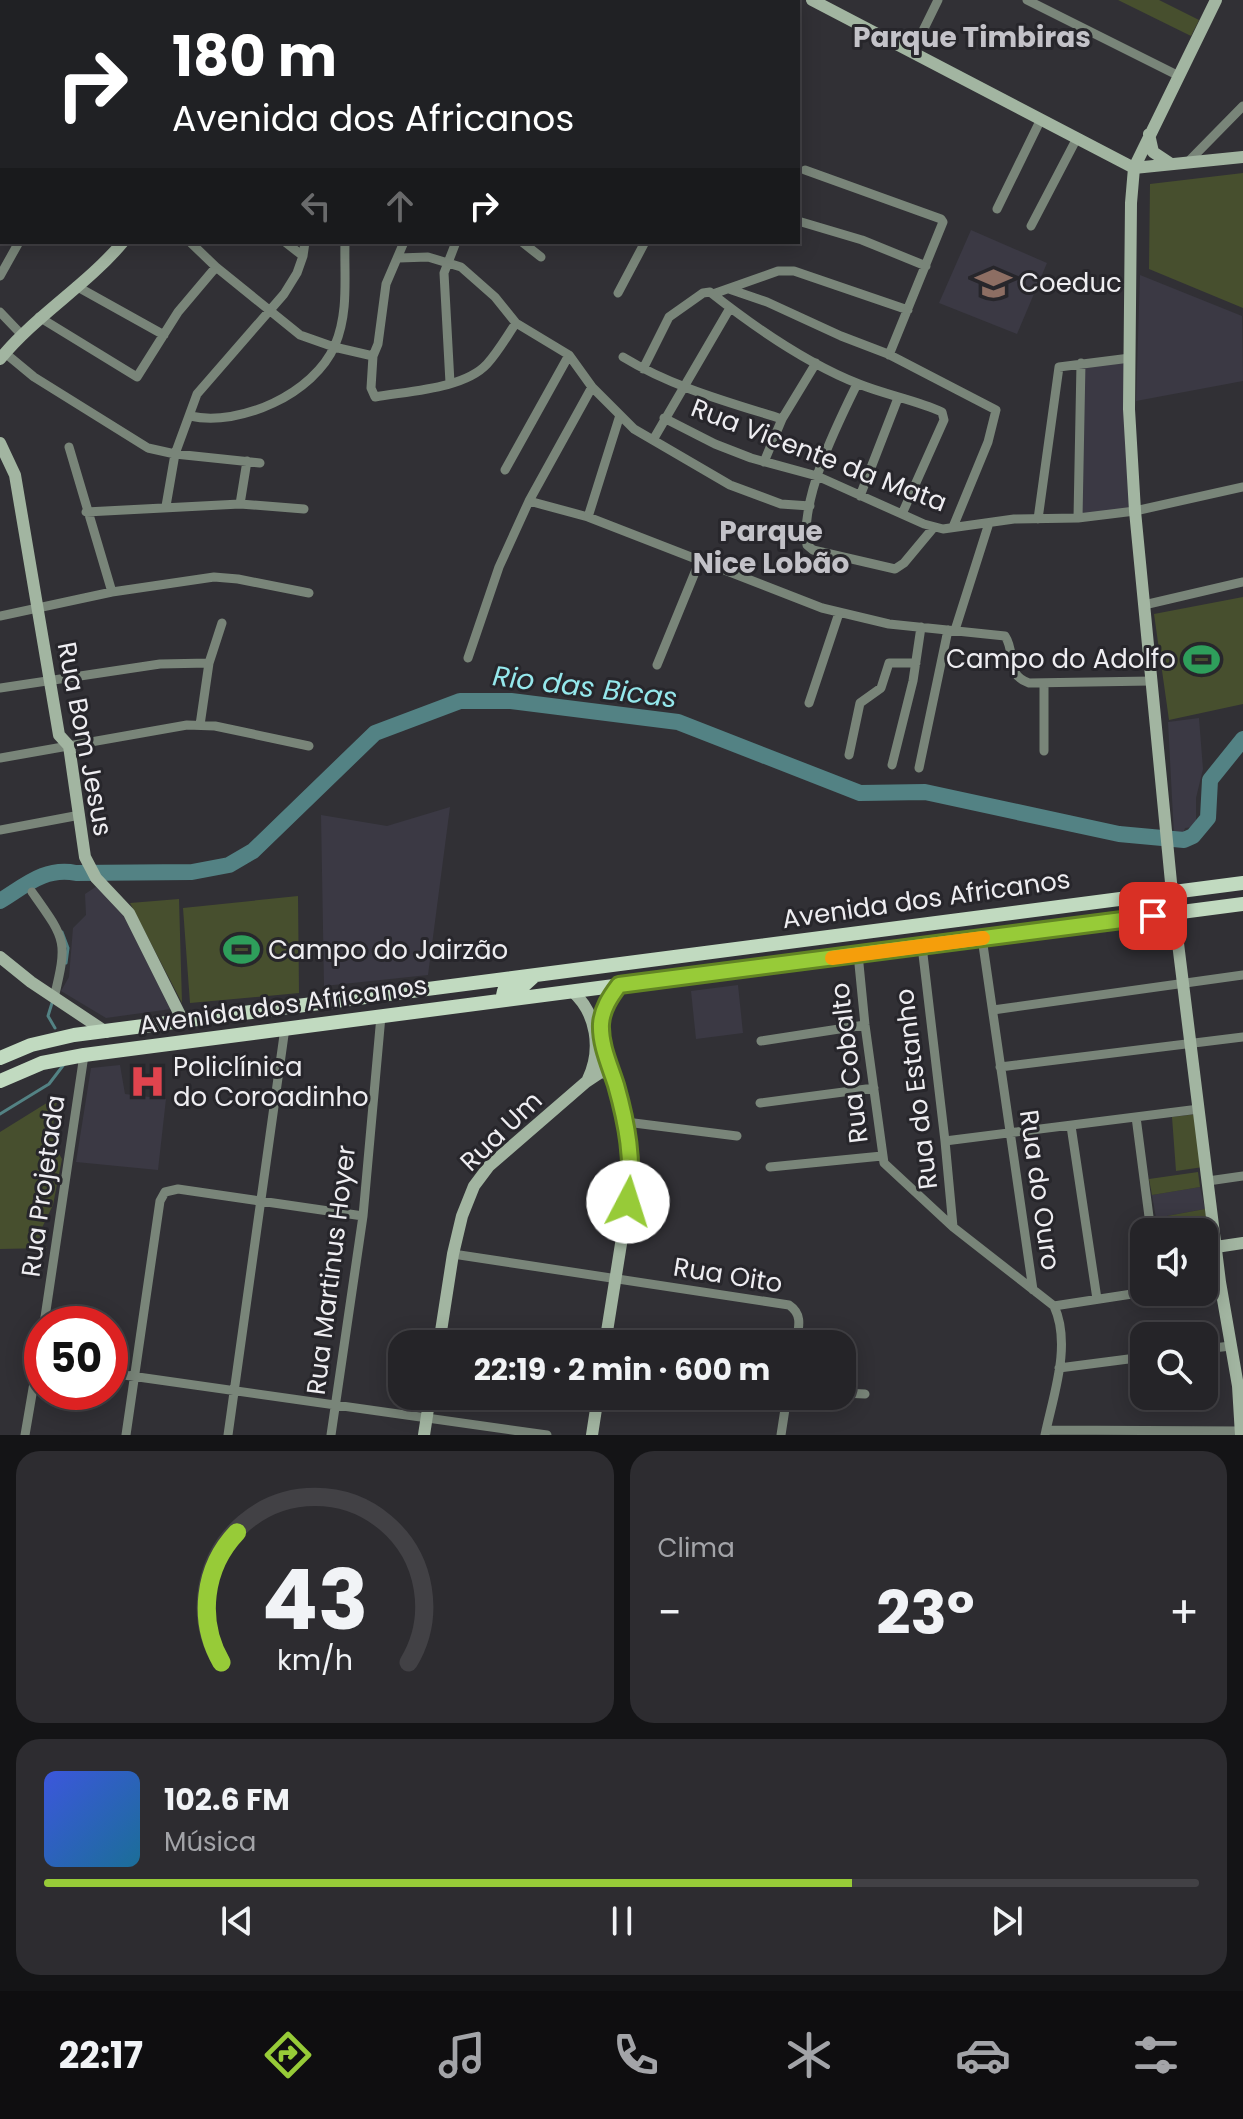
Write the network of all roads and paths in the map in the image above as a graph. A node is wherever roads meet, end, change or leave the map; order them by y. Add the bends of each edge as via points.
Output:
1 (938, 0) edge
2 (1027, 0) edge
3 (1216, 0) edge
4 (814, 5) edge
5 (913, 51) junction
6 (1177, 75) junction
7 (1243, 106) edge
8 (1041, 119) junction
9 (1149, 134) junction
10 (1077, 138) junction
11 (1243, 157) edge
12 (1187, 163) junction
13 (1171, 164) junction
14 (1134, 168) junction
15 (805, 170) dead end
16 (997, 209) dead end
17 (800, 222) edge
18 (1031, 226) dead end
19 (18, 244) edge
20 (121, 244) edge
21 (192, 244) edge
22 (288, 244) edge
23 (305, 244) edge
24 (345, 244) edge
25 (403, 244) edge
26 (455, 244) edge
27 (525, 244) edge
28 (644, 244) edge
29 (303, 256) junction
30 (541, 257) dead end
31 (399, 258) junction
32 (446, 262) junction
33 (926, 266) junction
34 (216, 267) junction
35 (0, 276) edge
36 (76, 286) junction
37 (729, 289) junction
38 (618, 293) dead end
39 (713, 294) junction
40 (730, 308) junction
41 (908, 310) junction
42 (269, 311) junction
43 (0, 312) edge
44 (39, 317) junction
45 (516, 323) junction
46 (21, 334) junction
47 (164, 335) junction
48 (334, 347) junction
49 (569, 355) junction
50 (889, 355) junction
51 (3, 356) edge
52 (373, 356) junction
53 (623, 357) dead end
54 (1130, 358) junction
55 (816, 363) junction
56 (1081, 363) junction
57 (643, 369) junction
58 (450, 383) junction
59 (857, 384) junction
60 (683, 386) junction
61 (592, 387) junction
62 (898, 398) junction
63 (620, 415) junction
64 (190, 416) junction
65 (664, 418) junction
66 (782, 419) junction
67 (653, 440) junction
68 (0, 443) edge
69 (69, 447) dead end
70 (175, 454) junction
71 (247, 461) junction
72 (764, 462) junction
73 (260, 463) dead end
74 (505, 470) dead end
75 (817, 476) junction
76 (1243, 487) edge
77 (860, 496) junction
78 (529, 501) junction
79 (240, 504) junction
80 (166, 506) junction
81 (810, 506) junction
82 (304, 509) dead end
83 (1135, 511) junction
84 (86, 512) junction
85 (902, 514) junction
86 (588, 517) junction
87 (1078, 518) junction
88 (1038, 519) junction
89 (989, 523) junction
90 (934, 527) junction
91 (953, 527) junction
92 (700, 560) junction
93 (1243, 582) edge
94 (112, 592) junction
95 (309, 593) dead end
96 (1144, 605) junction
97 (38, 609) junction
98 (839, 613) junction
99 (0, 616) edge
100 (222, 623) dead end
101 (921, 627) junction
102 (952, 630) junction
103 (468, 658) dead end
104 (209, 663) junction
105 (916, 663) junction
106 (657, 665) dead end
107 (49, 679) junction
108 (1151, 681) junction
109 (1044, 685) junction
110 (0, 688) edge
111 (809, 703) dead end
112 (200, 725) junction
113 (69, 746) junction
114 (309, 746) dead end
115 (1044, 751) dead end
116 (849, 755) dead end
117 (0, 758) edge
118 (892, 765) dead end
119 (919, 768) dead end
120 (80, 815) junction
121 (0, 830) edge
122 (1243, 883) edge
123 (1172, 891) junction
124 (32, 892) dead end
125 (1243, 904) edge
126 (1206, 910) junction
127 (1174, 913) junction
128 (982, 938) junction
129 (922, 946) junction
130 (858, 954) junction
131 (0, 957) edge
132 (670, 957) junction
133 (534, 975) junction
134 (1243, 975) edge
135 (659, 980) junction
136 (1182, 983) junction
137 (619, 985) junction
138 (572, 991) junction
139 (54, 998) junction
140 (502, 1000) junction
141 (993, 1010) junction
142 (263, 1011) junction
143 (381, 1016) junction
144 (183, 1021) junction
145 (865, 1025) junction
146 (285, 1028) junction
147 (106, 1032) junction
148 (221, 1036) junction
149 (1243, 1037) edge
150 (761, 1041) dead end
151 (1190, 1044) junction
152 (114, 1051) junction
153 (84, 1055) junction
154 (0, 1058) edge
155 (1000, 1067) junction
156 (612, 1074) junction
157 (0, 1081) edge
158 (586, 1082) junction
159 (874, 1088) junction
160 (760, 1103) dead end
161 (1199, 1109) junction
162 (1136, 1117) junction
163 (626, 1122) junction
164 (1071, 1126) junction
165 (1010, 1133) junction
166 (737, 1136) dead end
167 (945, 1141) junction
168 (882, 1156) junction
169 (770, 1167) dead end
170 (1243, 1176) edge
171 (1208, 1181) junction
172 (262, 1201) junction
173 (363, 1216) junction
174 (1149, 1218) edge
175 (1212, 1218) edge
176 (953, 1227) junction
177 (1243, 1243) edge
178 (1218, 1247) edge
179 (453, 1254) junction
180 (1218, 1264) edge
181 (615, 1280) junction
182 (1220, 1282) joint
183 (1033, 1290) junction
184 (1130, 1294) edge
185 (1097, 1299) junction
186 (47, 1306) edge
187 (1054, 1306) junction
188 (441, 1330) edge
189 (607, 1330) edge
190 (798, 1330) edge
191 (1231, 1346) junction
192 (1218, 1347) edge
193 (1130, 1359) edge
194 (1059, 1368) junction
195 (128, 1375) edge
196 (134, 1376) junction
197 (1240, 1386) edge
198 (235, 1390) junction
199 (856, 1394) edge
200 (865, 1394) dead end
201 (335, 1405) junction
202 (30, 1410) edge
203 (428, 1410) edge
204 (596, 1410) edge
205 (785, 1410) edge
206 (427, 1417) junction
207 (1045, 1432) edge
208 (1242, 1433) edge
209 (25, 1435) edge
210 (126, 1435) edge
211 (228, 1435) edge
212 (331, 1435) edge
213 (424, 1435) edge
214 (547, 1435) edge
215 (592, 1435) edge
216 (781, 1435) edge

1 - 5 street
2 - 6 street
3 - 6 street
4 - 5 street
5 - 8 street
6 - 9 street
7 - 12 street
8 - 10 street
8 - 16 street
9 - 13 street via 1153,152
9 - 14 street
10 - 14 street
10 - 18 street
11 - 12 street
12 - 13 street
13 - 14 street
14 - 54 street
15 - 33 street via 941,219 943,226
17 - 33 street
19 - 35 street
20 - 36 street
21 - 34 street
22 - 29 street
23 - 29 street
24 - 48 street via 344,309
25 - 31 street
26 - 32 street
27 - 30 street
28 - 38 street
29 - 42 street
31 - 32 street
31 - 52 street via 386,284
32 - 45 street via 479,281
32 - 58 street
33 - 41 street
34 - 42 street
34 - 47 street
36 - 44 street
36 - 47 street
37 - 39 street
37 - 41 street via 778,271 794,271
37 - 50 street
39 - 40 street
39 - 57 street via 703,293 669,317
40 - 55 street
40 - 60 street
41 - 50 street
42 - 48 street via 300,335
42 - 64 street via 199,389
43 - 46 street
44 - 46 street
44 - 47 street via 132,376 140,376
45 - 49 street
45 - 58 street via 487,364
46 - 51 street
48 - 52 street
48 - 64 street via 286,398 219,418
49 - 61 street
49 - 74 street
50 - 91 street via 996,410
51 - 70 street via 148,448
52 - 58 street via 375,397
53 - 57 street
54 - 56 street
54 - 83 street
55 - 59 street
55 - 66 street
56 - 87 street
56 - 88 street via 1060,366
57 - 60 street
59 - 62 street
59 - 75 street
60 - 65 street
60 - 66 street
61 - 63 street
61 - 78 street
62 - 77 street
62 - 85 street via 938,410 944,420
63 - 67 street
63 - 86 street
64 - 70 street
65 - 67 street
65 - 72 street, Rua Vicente da Mata
66 - 72 street
67 - 81 street via 730,485 781,504
68 - 97 street, Rua Bom Jesus via 15,475
69 - 84 street
70 - 71 street
70 - 80 street
71 - 73 street
71 - 79 street
72 - 75 street, Rua Vicente da Mata
75 - 77 street, Rua Vicente da Mata
75 - 81 street
76 - 83 street, Rua Vicente da Mata
77 - 85 street, Rua Vicente da Mata
78 - 86 street
78 - 103 street via 499,567
79 - 80 street
79 - 82 street
80 - 84 street
81 - 90 street via 810,548 895,569
83 - 87 street, Rua Vicente da Mata
83 - 96 street
84 - 94 street
85 - 90 street, Rua Vicente da Mata
86 - 92 street
87 - 88 street, Rua Vicente da Mata
88 - 89 street, Rua Vicente da Mata
89 - 91 street, Rua Vicente da Mata
89 - 102 street
90 - 91 street, Rua Vicente da Mata
92 - 98 street
92 - 106 street
93 - 96 street
94 - 95 street via 227,577
94 - 97 street
96 - 108 street
97 - 99 street
97 - 107 street, Rua Bom Jesus
98 - 101 street
98 - 111 street
100 - 104 street
101 - 102 street
101 - 105 street
102 - 109 street via 1005,636 1017,677
102 - 119 street
104 - 107 street
104 - 112 street
105 - 116 street via 889,663 881,688 860,703
105 - 118 street
107 - 110 street
107 - 113 street, Rua Bom Jesus via 59,735
108 - 109 street
108 - 123 street
109 - 115 street
112 - 113 street
112 - 114 street
113 - 117 street
113 - 120 street, Rua Bom Jesus
120 - 121 street
120 - 144 street, Rua Bom Jesus via 88,863 129,913
122 - 123 main road, Avenida dos Africanos
123 - 126 main road
123 - 127 street
123 - 132 main road, Avenida dos Africanos
124 - 139 street via 63,941
125 - 126 main road, Avenida dos Africanos
126 - 127 main road, Avenida dos Africanos
127 - 128 main road, Avenida dos Africanos
127 - 136 street
128 - 129 main road, Avenida dos Africanos
128 - 141 street, Rua do Ouro
129 - 130 main road, Avenida dos Africanos
129 - 167 street, Rua do Estanho
130 - 135 main road, Avenida dos Africanos
130 - 145 street, Rua Cobalto
131 - 139 street
132 - 133 main road, Avenida dos Africanos
132 - 135 main road via 672,972
133 - 140 main road via 522,987 504,991
133 - 142 main road, Avenida dos Africanos
134 - 136 street
135 - 137 main road, Avenida dos Africanos
136 - 141 street
136 - 151 street
137 - 138 main road, Avenida dos Africanos
137 - 156 street via 601,1025
138 - 140 main road, Avenida dos Africanos
138 - 158 street via 593,1022 595,1055
139 - 147 street
140 - 143 main road, Avenida dos Africanos
141 - 155 street, Rua do Ouro
142 - 144 main road, Avenida dos Africanos
142 - 148 main road via 224,1024
143 - 146 main road, Avenida dos Africanos
143 - 173 street, Rua Martinus Hoyer
144 - 147 main road, Avenida dos Africanos
144 - 152 main road via 178,1035 131,1041
145 - 150 street
145 - 159 street, Rua Cobalto
146 - 148 main road, Avenida dos Africanos
146 - 172 street
147 - 154 main road, Avenida dos Africanos via 55,1039
148 - 152 main road, Avenida dos Africanos
149 - 151 street
151 - 155 street
151 - 161 street
152 - 153 main road, Avenida dos Africanos
153 - 157 main road, Avenida dos Africanos via 42,1063
153 - 186 street, Rua Projetada
155 - 165 street, Rua do Ouro
156 - 158 street, Rua Um via 601,1072
156 - 163 street
158 - 179 street, Rua Um via 481,1175 469,1196
159 - 160 street
159 - 168 street, Rua Cobalto
161 - 162 street
161 - 171 street
162 - 164 street
162 - 174 street
163 - 166 street
163 - 181 street via 632,1175
164 - 165 street
164 - 185 street
165 - 167 street
165 - 183 street, Rua do Ouro
167 - 176 street, Rua do Estanho
168 - 169 street
168 - 176 street, Rua Cobalto via 890,1170
170 - 171 street
171 - 175 street
172 - 173 street
172 - 196 street via 178,1189 165,1192
172 - 198 street
173 - 201 street, Rua Martinus Hoyer
176 - 183 street, Rua Cobalto
177 - 178 street
179 - 181 street, Rua Oito
179 - 188 street, Rua Um
180 - 182 street
181 - 189 street
181 - 190 street, Rua Oito via 789,1305 800,1320
182 - 191 street
183 - 187 street, Rua do Ouro
184 - 185 street
185 - 187 street
187 - 194 street, Rua do Ouro via 1061,1324
191 - 192 street
191 - 197 street
193 - 194 street
194 - 207 street, Rua do Ouro
195 - 196 street
196 - 198 street
196 - 210 street
197 - 208 street
198 - 201 street
198 - 211 street
199 - 200 street
201 - 206 street
201 - 212 street, Rua Martinus Hoyer
202 - 209 street
203 - 206 street
204 - 215 street
205 - 216 street
206 - 213 street
206 - 214 street
207 - 208 street

